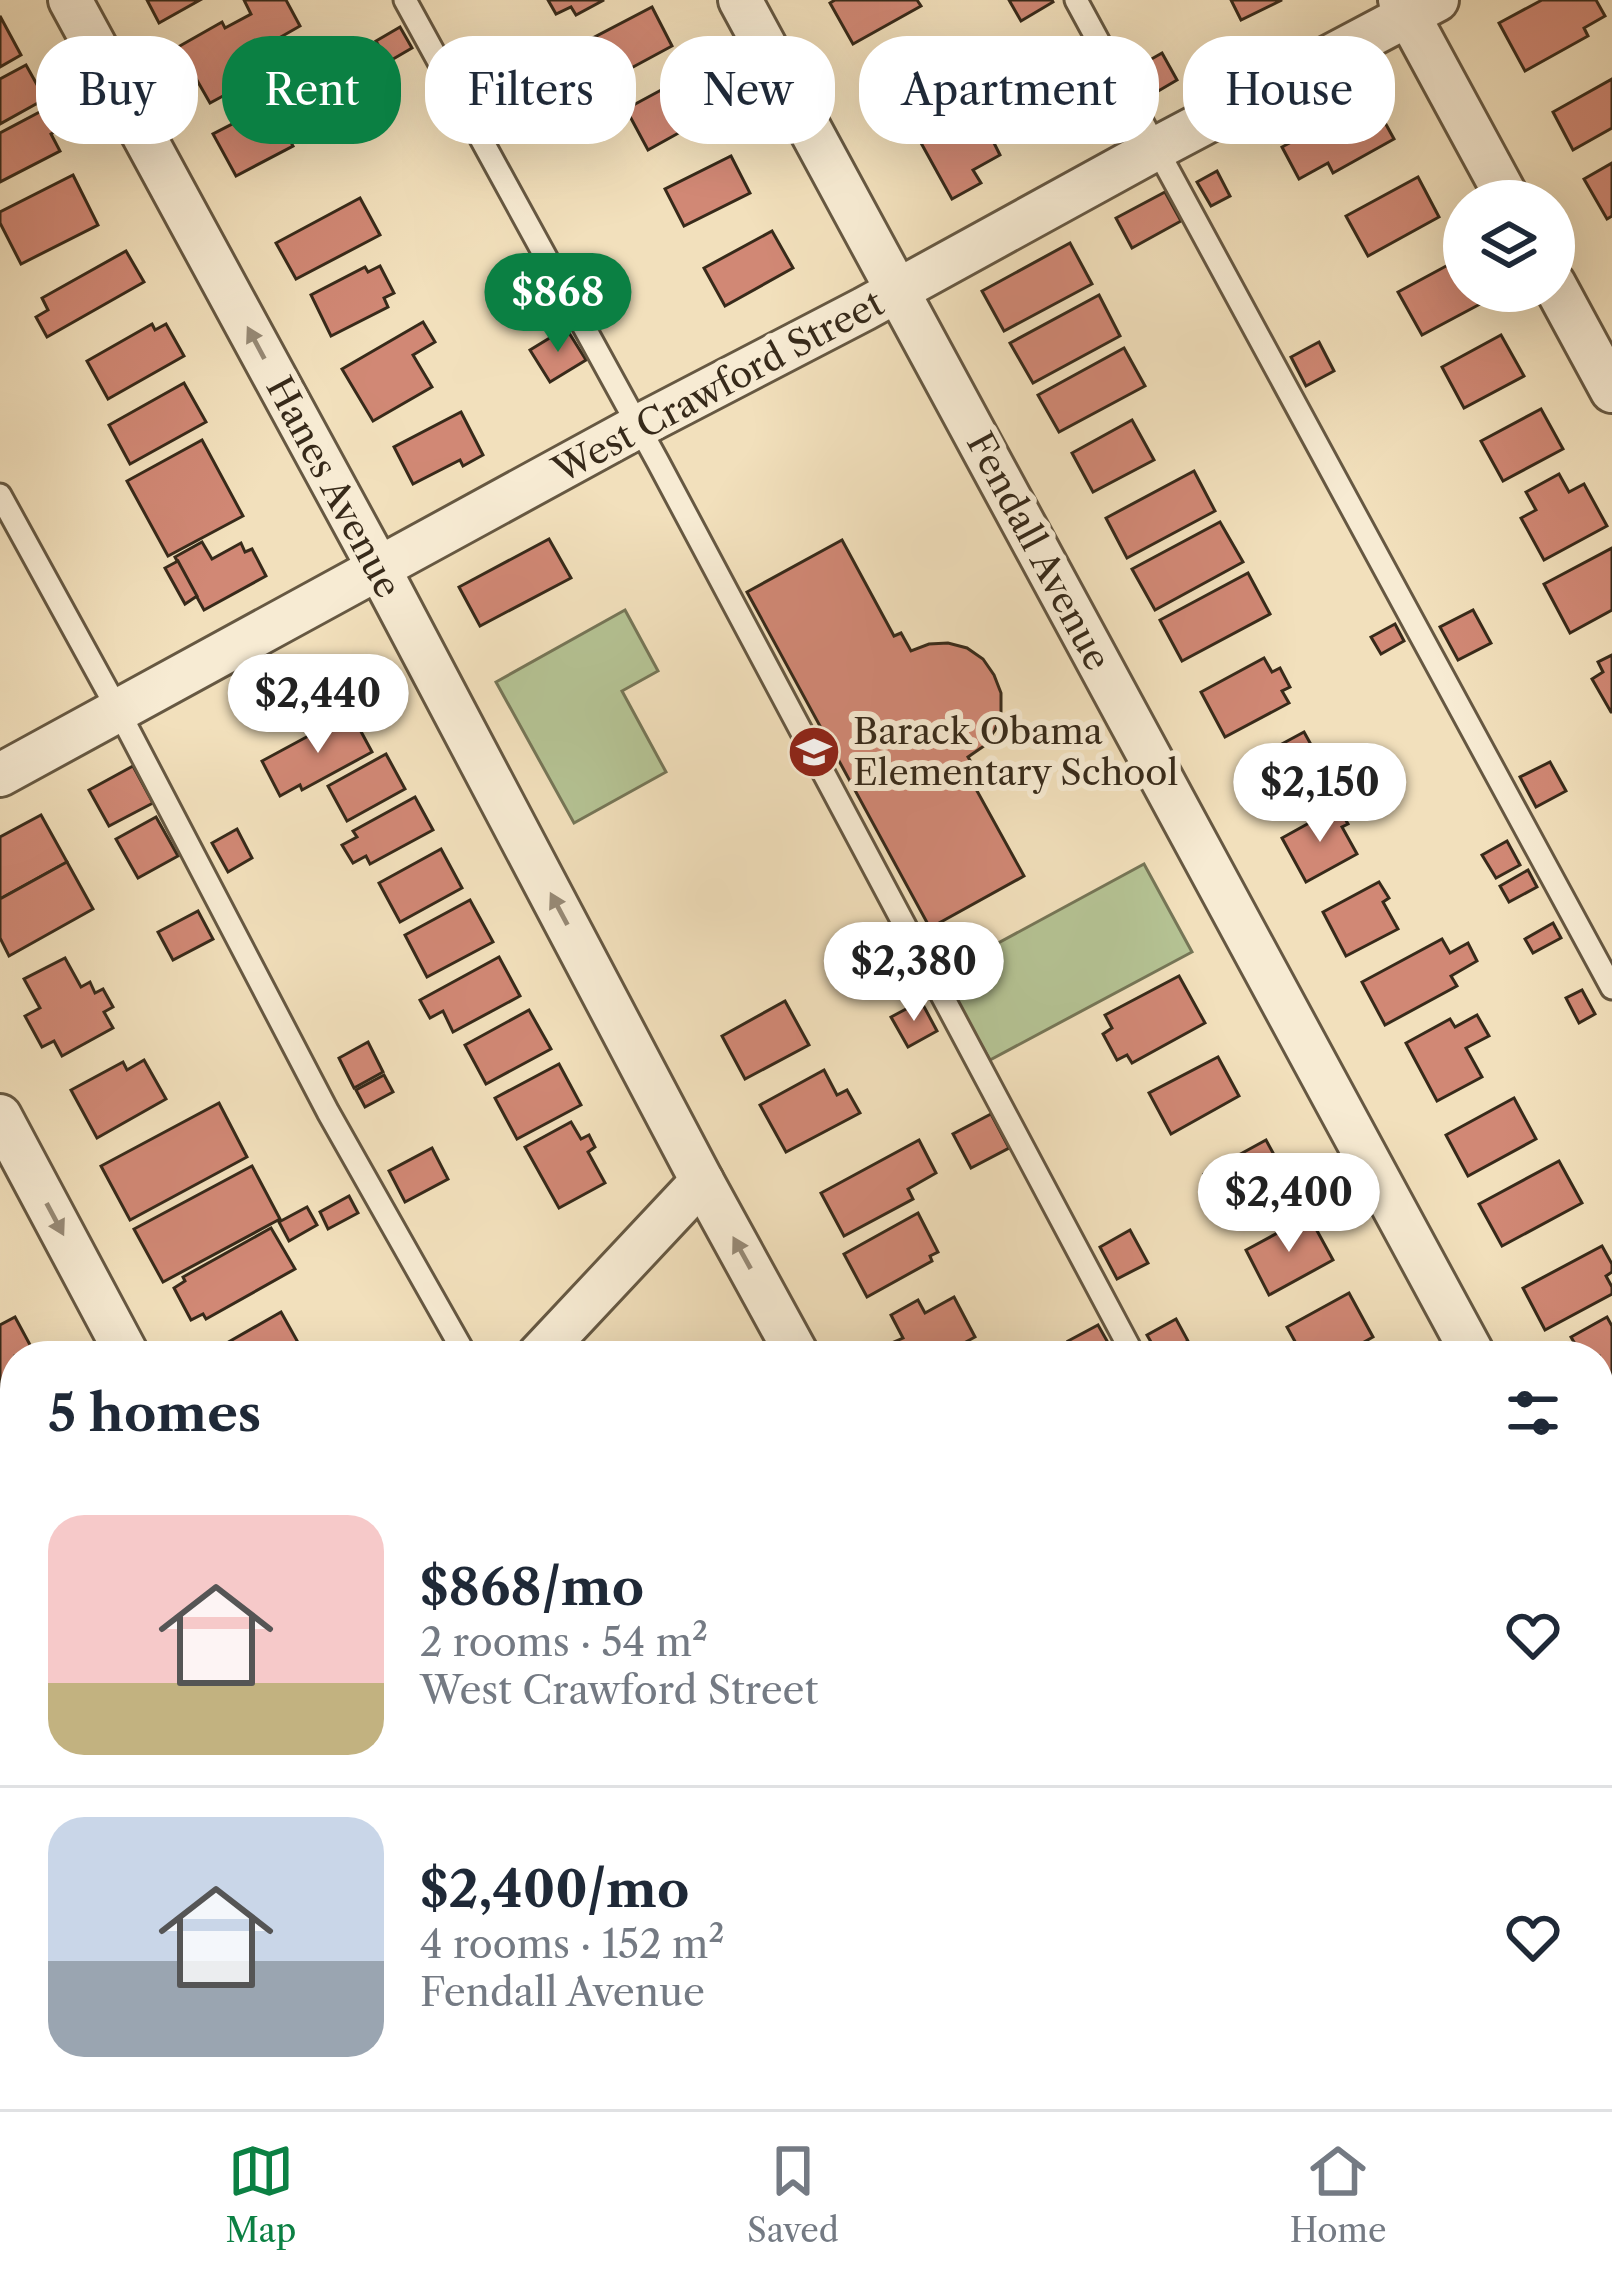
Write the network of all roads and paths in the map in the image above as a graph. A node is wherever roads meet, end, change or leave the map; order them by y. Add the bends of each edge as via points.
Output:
1 (70, 0) edge
2 (404, 0) edge
3 (740, 0) edge
4 (1076, 0) edge
5 (1415, 5) edge
6 (1157, 148) junction
7 (1499, 180) edge
8 (898, 290) junction
9 (1569, 312) edge
10 (1612, 392) edge
11 (639, 427) junction
12 (0, 495) edge
13 (378, 567) junction
14 (118, 710) junction
15 (0, 775) edge
16 (1612, 988) edge
17 (0, 1116) edge
18 (702, 1181) junction
19 (120, 1341) edge
20 (458, 1341) edge
21 (552, 1341) edge
22 (790, 1341) edge
23 (1126, 1341) edge
24 (1466, 1341) edge

13 -> 1 street, Hanes Avenue
2 - 11 lane
3 - 8 street, Fendall Avenue
4 - 6 lane
5 - 6 street, West Crawford Street
5 - 7 street
6 - 8 street, West Crawford Street
6 - 16 lane
8 - 11 street, West Crawford Street
8 - 24 street, Fendall Avenue
9 - 10 street
11 - 13 street, West Crawford Street
11 - 23 lane
12 - 14 lane
13 - 14 street, West Crawford Street
18 -> 13 street, Hanes Avenue
14 - 15 street, West Crawford Street
14 - 20 lane
17 -> 19 street
18 - 21 street
22 -> 18 street, Hanes Avenue

